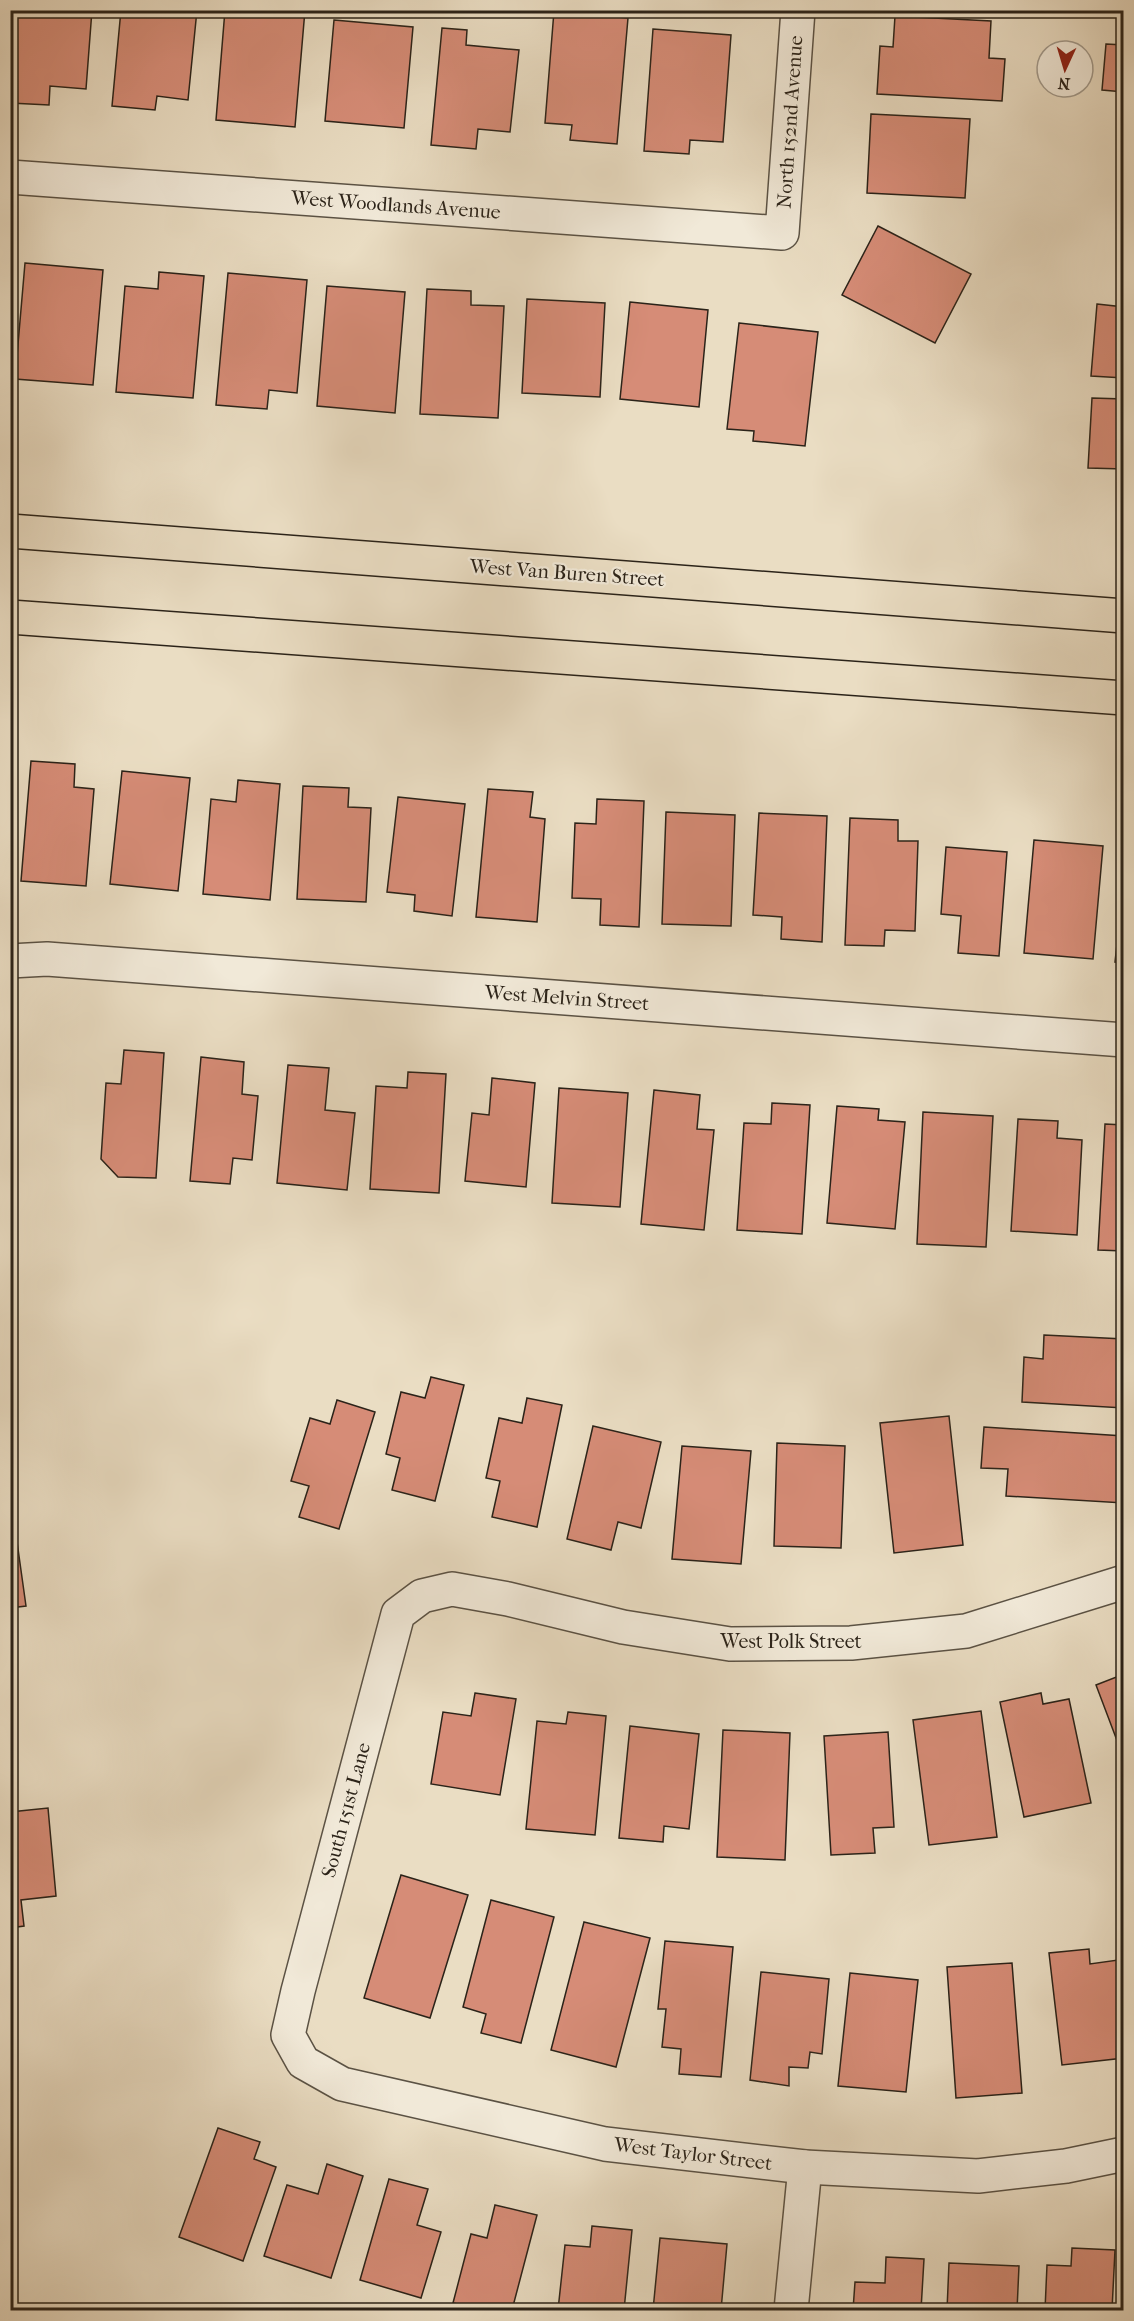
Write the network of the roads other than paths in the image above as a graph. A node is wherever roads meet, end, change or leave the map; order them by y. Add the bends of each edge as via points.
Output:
1 (798, 10) edge
2 (10, 177) edge
3 (782, 233) joint
4 (10, 531) edge
5 (1124, 616) edge
6 (10, 617) edge
7 (1124, 698) edge
8 (10, 961) edge
9 (1124, 1040) edge
10 (1124, 1582) edge
11 (422, 1596) joint
12 (288, 2035) joint
13 (1124, 2154) edge
14 (805, 2167) junction
15 (791, 2310) edge

1 - 3 street, North 152nd Avenue
2 - 3 street, West Woodlands Avenue
4 - 5 main road, West Van Buren Street
6 - 7 main road
8 - 9 street, West Melvin Street via 47,959
10 - 11 street, West Polk Street via 966,1631 851,1643 730,1644 623,1628 452,1589
11 - 12 street, South 151st Lane via 398,1614
12 - 14 street, West Taylor Street via 303,2062 342,2084 605,2144
13 - 14 street, West Taylor Street via 1066,2166 978,2176
14 - 15 street

